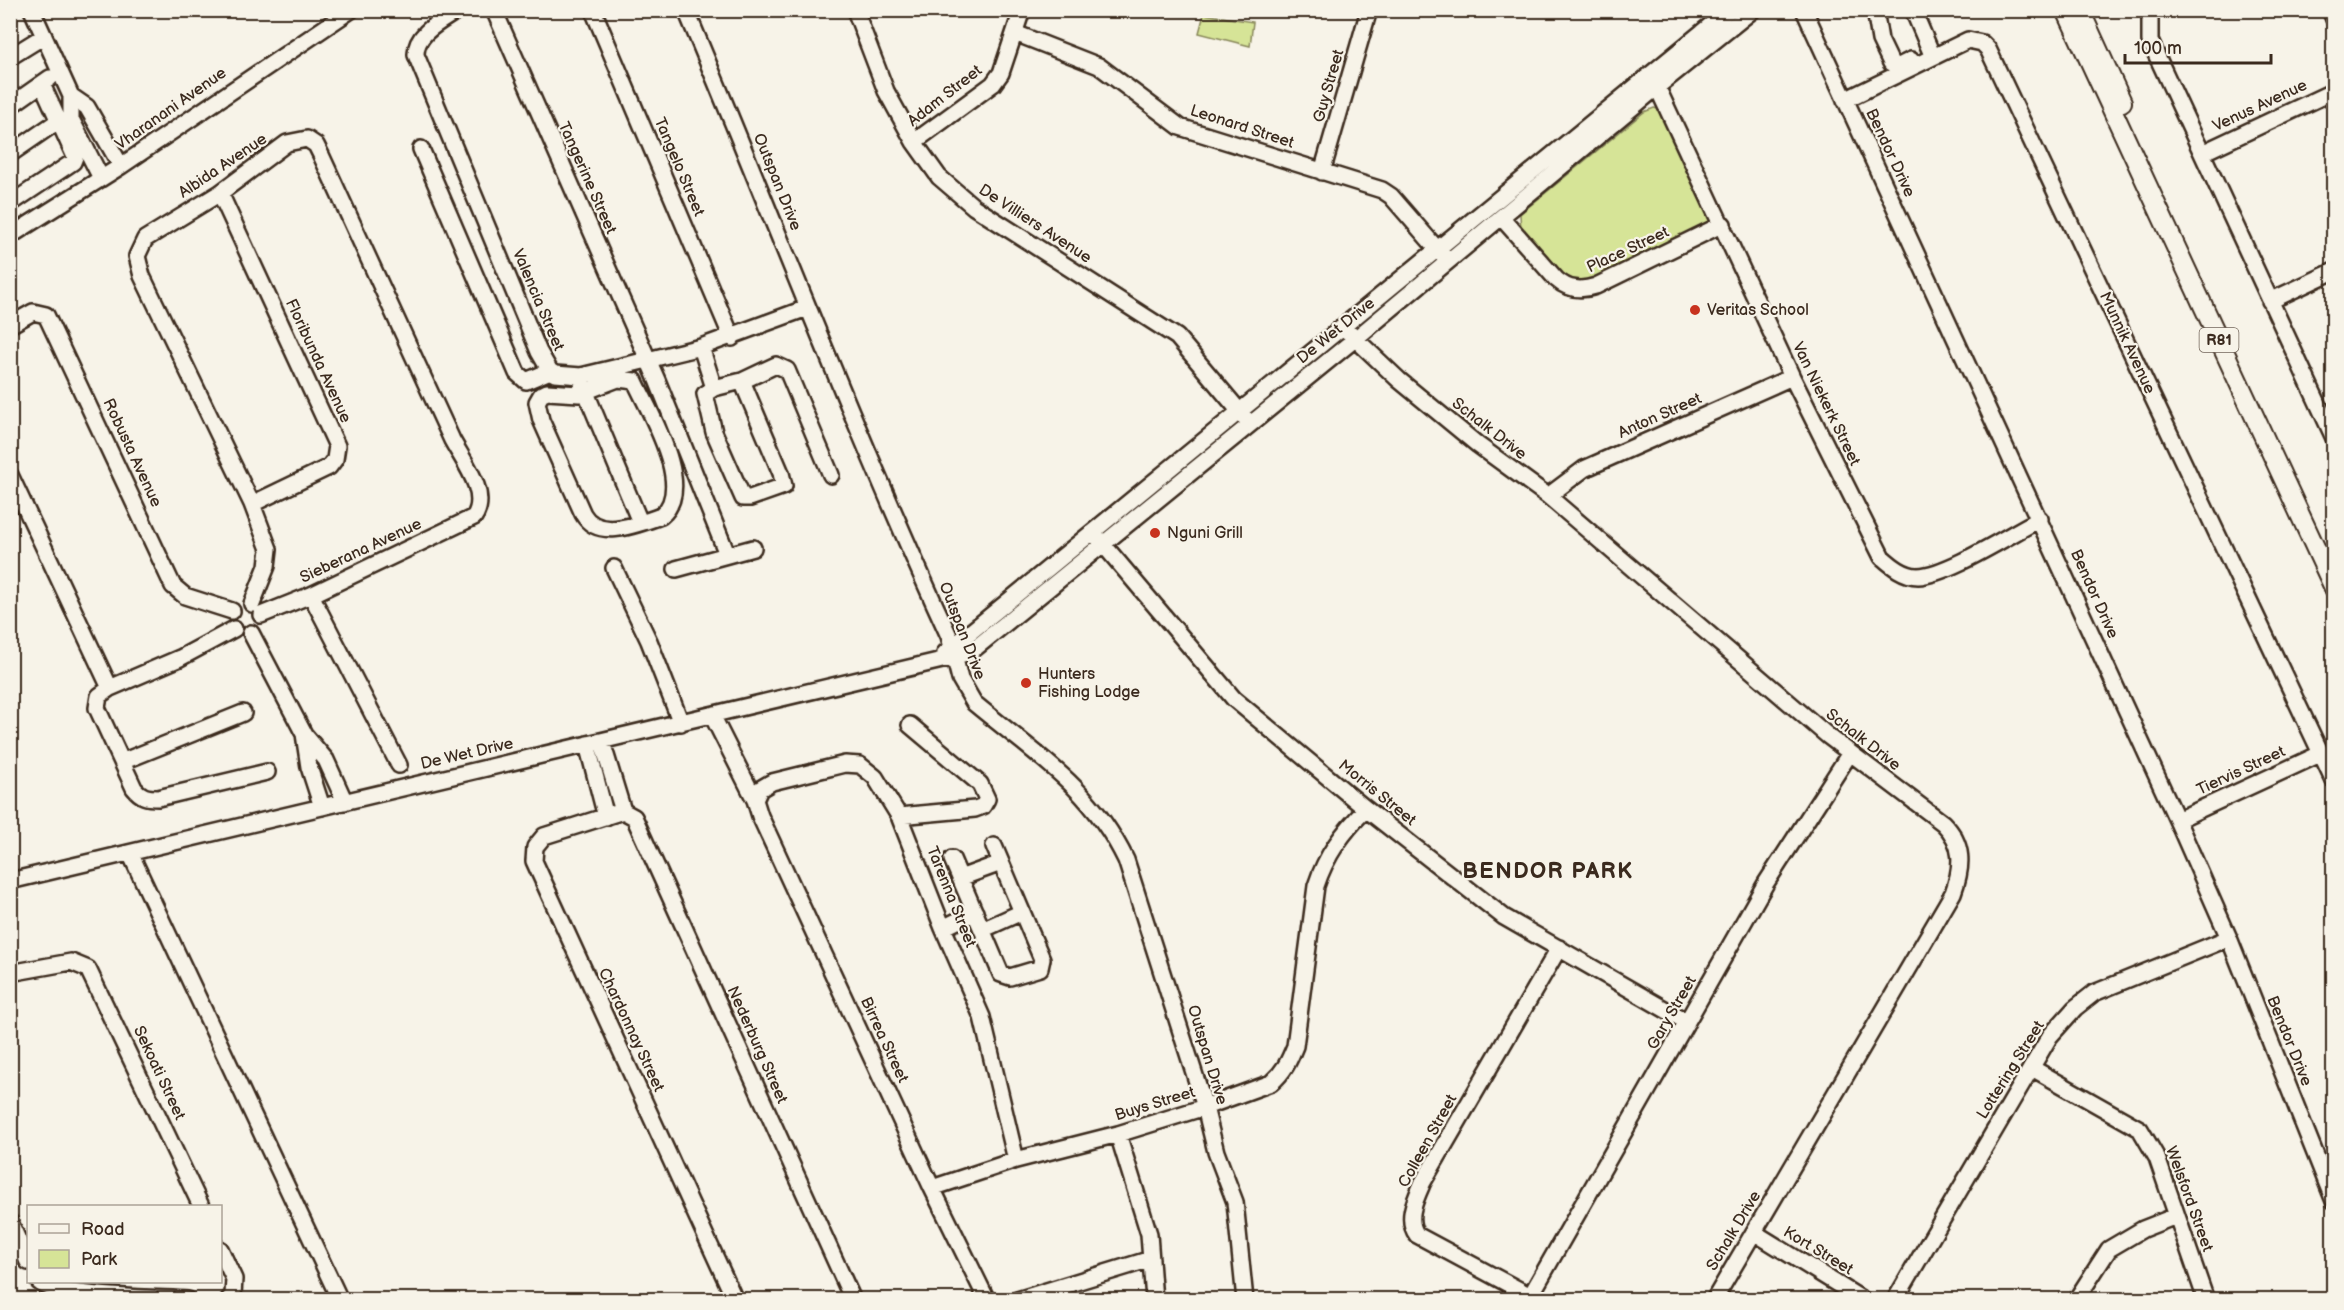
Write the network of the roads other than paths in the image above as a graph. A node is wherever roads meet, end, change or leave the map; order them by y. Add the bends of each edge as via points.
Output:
1 (32, 10) edge
2 (351, 10) edge
3 (458, 10) edge
4 (494, 10) edge
5 (593, 10) edge
6 (686, 10) edge
7 (855, 10) edge
8 (1022, 10) edge
9 (1369, 10) edge
10 (1729, 10) edge
11 (1753, 10) edge
12 (1804, 10) edge
13 (1875, 10) edge
14 (1913, 10) edge
15 (2066, 10) edge
16 (2080, 10) edge
17 (2150, 10) edge
18 (2330, 10) edge
19 (2334, 19) edge
20 (1015, 33) junction
21 (44, 36) junction
22 (1931, 54) junction
23 (10, 57) edge
24 (61, 73) junction
25 (1654, 80) junction
26 (42, 84) junction
27 (2334, 91) edge
28 (71, 96) junction
29 (1845, 100) junction
30 (10, 106) edge
31 (58, 121) junction
32 (914, 142) junction
33 (421, 149) dead end
34 (2202, 153) junction
35 (10, 154) edge
36 (121, 166) junction
37 (1322, 172) junction
38 (101, 178) junction
39 (220, 193) junction
40 (10, 204) edge
41 (1502, 218) junction
42 (1723, 224) junction
43 (10, 236) edge
44 (1437, 249) junction
45 (1448, 262) junction
46 (2334, 271) edge
47 (2270, 301) junction
48 (807, 308) junction
49 (10, 325) edge
50 (1344, 328) junction
51 (732, 338) junction
52 (1355, 339) junction
53 (701, 347) junction
54 (647, 359) junction
55 (550, 371) junction
56 (581, 376) junction
57 (1792, 377) junction
58 (742, 381) junction
59 (714, 387) junction
60 (584, 392) junction
61 (1239, 411) junction
62 (1250, 424) junction
63 (2334, 438) edge
64 (10, 475) edge
65 (831, 475) dead end
66 (1548, 496) junction
67 (252, 504) junction
68 (474, 517) joint
69 (2040, 519) junction
70 (640, 522) junction
71 (1099, 538) junction
72 (753, 548) dead end
73 (727, 554) junction
74 (2334, 561) edge
75 (614, 568) dead end
76 (676, 569) dead end
77 (2334, 588) edge
78 (311, 595) junction
79 (257, 609) junction
80 (232, 611) junction
81 (234, 629) junction
82 (251, 633) junction
83 (954, 652) junction
84 (110, 688) junction
85 (243, 713) dead end
86 (712, 715) junction
87 (681, 723) junction
88 (910, 725) dead end
89 (304, 734) junction
90 (595, 743) junction
91 (1850, 753) junction
92 (2320, 754) junction
93 (124, 761) junction
94 (399, 765) dead end
95 (267, 772) dead end
96 (2334, 781) edge
97 (756, 796) junction
98 (345, 802) junction
99 (322, 807) junction
100 (1366, 809) junction
101 (622, 811) junction
102 (899, 816) junction
103 (606, 817) junction
104 (2177, 820) junction
105 (994, 846) dead end
106 (130, 853) junction
107 (952, 859) dead end
108 (1001, 862) junction
109 (960, 878) junction
110 (10, 881) edge
111 (975, 912) junction
112 (1022, 912) junction
113 (943, 928) junction
114 (982, 930) junction
115 (2229, 938) junction
116 (1559, 948) junction
117 (10, 973) edge
118 (1687, 1022) junction
119 (2032, 1068) junction
120 (1204, 1107) junction
121 (1118, 1134) junction
122 (1016, 1160) junction
123 (932, 1188) junction
124 (2334, 1201) edge
125 (201, 1205) edge
126 (2176, 1216) junction
127 (10, 1222) edge
128 (1755, 1233) junction
129 (24, 1241) edge
130 (222, 1253) edge
131 (27, 1257) edge
132 (1151, 1259) junction
133 (42, 1284) edge
134 (1534, 1297) edge
135 (188, 1299) edge
136 (228, 1299) edge
137 (340, 1299) edge
138 (735, 1299) edge
139 (853, 1299) edge
140 (987, 1299) edge
141 (1017, 1299) edge
142 (1154, 1299) edge
143 (1245, 1299) edge
144 (1714, 1299) edge
145 (1863, 1299) edge
146 (1895, 1299) edge
147 (2076, 1299) edge
148 (2206, 1299) edge

1 - 21 street
2 - 36 street, Vharanani Avenue
3 - 55 street, Valencia Street via 422,36 416,45 416,55
4 - 54 street, Tangerine Street
5 - 51 street, Tangelo Street
6 - 48 street, Outspan Drive
7 - 32 street, De Villiers Avenue via 886,91
8 - 20 street, Adam Street
9 - 37 street, Guy Street
10 - 25 street, De Wet Drive
11 - 25 street, De Wet Drive
12 - 29 street, Bendor Drive
13 - 22 street via 1880,40 1895,66
14 - 22 street
15 - 77 main road, R81
16 - 74 main road, R81
17 - 34 street via 2150,41
18 - 19 street
20 - 32 street, Adam Street via 993,84
20 - 37 street, Leonard Street via 1099,66 1180,127
21 - 23 street
21 - 24 street
22 - 29 street, Munnik Avenue
22 - 92 street, Munnik Avenue via 1968,40 1982,43 1988,49
24 - 26 street
24 - 28 street
25 - 41 street, De Wet Drive
25 - 42 street, Van Niekerk Street
25 - 44 street, De Wet Drive
26 - 30 street
26 - 31 street
27 - 34 street, Venus Avenue
28 - 36 street via 87,107
28 - 38 street via 70,118
29 - 69 street, Bendor Drive
31 - 35 street
31 - 40 street via 74,151 74,162
32 - 61 street, De Villiers Avenue via 939,177 964,200 1177,336
33 - 55 street via 517,373 526,381
34 - 47 street
36 - 38 street, Vharanani Avenue
37 - 44 street, Leonard Street via 1391,196
38 - 43 street, Vharanani Avenue
39 - 67 street, Albida Avenue via 145,239 138,249 137,262
39 - 67 street, Floribunda Avenue via 337,446 329,467
39 - 68 street, Albida Avenue via 287,143 307,140 316,146 475,484 480,502
41 - 42 street, Place Street via 1556,279 1577,289 1596,286
41 - 45 street, De Wet Drive
42 - 57 street, Van Niekerk Street
44 - 45 street, Leonard Street
44 - 50 street, De Wet Drive
45 - 52 street, De Wet Drive
46 - 47 street
47 - 63 street
48 - 51 street, Valencia Street
48 - 83 street, Outspan Drive
49 - 80 street, Robusta Avenue via 33,312 46,315 173,586 185,596
50 - 52 street, Schalk Drive
50 - 61 street, De Wet Drive
51 - 53 street, Valencia Street
52 - 62 street, De Wet Drive
52 - 66 street, Schalk Drive via 1469,438
53 - 54 street, Valencia Street
53 - 59 street
54 - 56 street, Valencia Street
54 - 73 street, Tangerine Street
55 - 56 street, Valencia Street via 562,376
56 - 60 street
57 - 66 street, Anton Street via 1584,469
57 - 69 street, Van Niekerk Street via 1870,535 1882,557 1894,567 1917,576 1930,573
58 - 59 street
58 - 59 street via 784,482 783,488 747,499 739,491 714,432 705,394
58 - 65 street via 776,365 787,370
60 - 70 street
60 - 70 street via 618,379 635,381 669,457 674,488 666,512
60 - 70 street via 555,391 541,395 537,406 541,420 590,525 603,529
61 - 62 street, De Villiers Avenue
61 - 71 street, De Wet Drive
62 - 71 street, De Wet Drive
64 - 84 street
66 - 91 street, Schalk Drive
67 - 79 street, Albida Avenue via 269,549
68 - 78 street, Sieberana Avenue
69 - 104 street, Bendor Drive
71 - 83 street, De Wet Drive via 978,646
71 - 100 street, Morris Street via 1234,699
72 - 73 street
73 - 76 street
75 - 87 street via 649,641
78 - 79 street, Sieberana Avenue
78 - 94 street
79 - 80 street via 244,602
79 - 82 street via 259,627
80 - 81 street
81 - 82 street
81 - 84 street
82 - 89 street
83 - 86 street, De Wet Drive via 932,661
83 - 120 street, Outspan Drive via 960,679 974,703 1076,786 1118,844
84 - 93 street via 99,696 97,708
85 - 93 street
86 - 87 street, De Wet Drive
86 - 97 street, Birrea Street
87 - 90 street, De Wet Drive
88 - 102 street via 980,784 987,799 975,809
89 - 98 street via 326,760
89 - 99 street via 309,767
90 - 98 street, De Wet Drive
90 - 101 street, Nederburg Street
90 - 103 street
91 - 118 street, Gary Street via 1766,884
91 - 128 street, Schalk Drive via 1954,834 1961,855 1960,874 1953,893
92 - 96 street, Munnik Avenue
92 - 104 street, Tiervis Street
93 - 95 street via 135,788 148,798
97 - 102 street, Tarenna Street via 772,783 845,764 860,765 875,777
97 - 123 street, Birrea Street
98 - 99 street, De Wet Drive
99 - 106 street, De Wet Drive
100 - 116 street, Morris Street via 1504,917
100 - 120 street, Buys Street via 1332,849 1316,886 1295,1046 1287,1066 1271,1083
101 - 103 street
101 - 139 street, Nederburg Street via 634,817
102 - 113 street, Tarenna Street
103 - 138 street, Chardonnay Street via 544,836 535,847 534,861
104 - 115 street, Bendor Drive
105 - 108 street
106 - 110 street, De Wet Drive
106 - 137 street
107 - 109 street
108 - 109 street
108 - 112 street
109 - 111 street
111 - 113 street
111 - 114 street
112 - 114 street
112 - 114 street via 1042,959 1040,968 1005,976
113 - 122 street, Tarenna Street via 985,1027
115 - 119 street, Lottering Street via 2094,993 2050,1036
115 - 124 street, Bendor Drive
116 - 118 street, Morris Street
116 - 134 street, Colleen Street via 1423,1182 1412,1213 1417,1235
117 - 125 street, Sekoati Street via 76,962 88,969
118 - 134 street, Gary Street
119 - 126 street, Welsford Street via 2140,1129 2157,1158
119 - 146 street, Lottering Street
120 - 121 street, Buys Street
120 - 143 street, Outspan Drive via 1238,1212
121 - 122 street, Buys Street
121 - 132 street via 1146,1222
122 - 123 street, Buys Street
123 - 140 street, Birrea Street
126 - 147 street via 2116,1243
126 - 148 street, Welsford Street
127 - 129 street
128 - 144 street, Schalk Drive
128 - 145 street, Kort Street
129 - 131 street
130 - 136 street via 234,1278 233,1295
132 - 141 street
132 - 142 street
133 - 135 street via 71,1292

